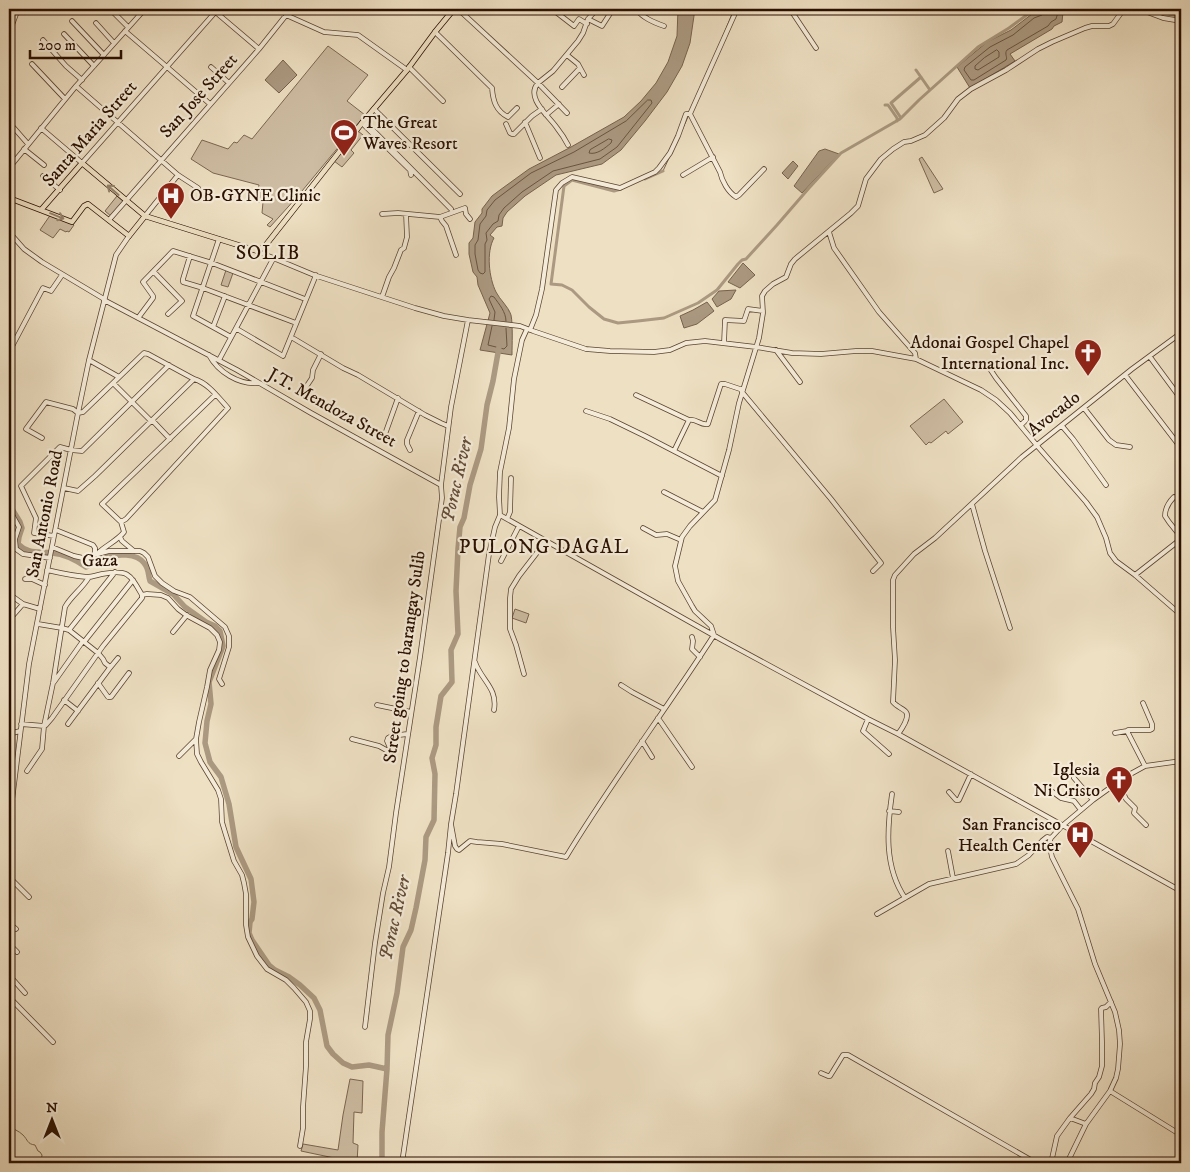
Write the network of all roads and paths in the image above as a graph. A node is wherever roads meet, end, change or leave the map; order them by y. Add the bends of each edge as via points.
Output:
1 (18, 9) edge
2 (110, 9) edge
3 (133, 9) edge
4 (145, 9) edge
5 (281, 9) edge
6 (291, 9) edge
7 (454, 9) edge
8 (458, 9) edge
9 (552, 9) edge
10 (597, 9) edge
11 (613, 9) edge
12 (636, 9) edge
13 (737, 9) edge
14 (790, 9) edge
15 (1135, 9) edge
16 (1140, 9) edge
17 (215, 10) edge
18 (139, 15) junction
19 (286, 15) junction
20 (588, 19) junction
21 (72, 21) dead end
22 (1181, 21) edge
23 (96, 24) dead end
24 (587, 24) junction
25 (664, 26) dead end
26 (127, 29) junction
27 (435, 32) junction
28 (64, 34) dead end
29 (43, 40) dead end
30 (9, 41) edge
31 (114, 43) junction
32 (816, 48) dead end
33 (259, 50) junction
34 (104, 54) junction
35 (567, 55) junction
36 (32, 64) dead end
37 (94, 66) junction
38 (166, 67) junction
39 (212, 67) dead end
40 (580, 68) junction
41 (408, 69) junction
42 (584, 75) dead end
43 (82, 80) junction
44 (229, 83) junction
45 (538, 83) junction
46 (76, 86) junction
47 (562, 87) dead end
48 (66, 99) junction
49 (443, 101) dead end
50 (210, 104) junction
51 (559, 104) junction
52 (517, 108) dead end
53 (374, 109) junction
54 (542, 109) junction
55 (567, 113) dead end
56 (690, 114) junction
57 (546, 115) junction
58 (118, 122) junction
59 (363, 122) junction
60 (525, 122) junction
61 (506, 124) dead end
62 (14, 128) dead end
63 (41, 128) junction
64 (28, 144) junction
65 (568, 145) dead end
66 (24, 149) junction
67 (713, 157) junction
68 (540, 158) dead end
69 (161, 160) junction
70 (82, 163) junction
71 (44, 165) dead end
72 (9, 167) edge
73 (764, 169) dead end
74 (682, 174) dead end
75 (178, 175) junction
76 (411, 175) dead end
77 (43, 176) dead end
78 (198, 188) dead end
79 (60, 190) junction
80 (460, 194) dead end
81 (9, 198) edge
82 (125, 200) junction
83 (451, 209) dead end
84 (41, 210) junction
85 (382, 214) dead end
86 (406, 214) junction
87 (145, 216) junction
88 (440, 217) junction
89 (470, 219) dead end
90 (108, 220) junction
91 (9, 232) edge
92 (829, 232) junction
93 (129, 236) junction
94 (219, 239) junction
95 (254, 250) junction
96 (456, 255) dead end
97 (190, 256) junction
98 (273, 259) junction
99 (212, 263) junction
100 (154, 272) junction
101 (62, 275) junction
102 (316, 275) junction
103 (261, 281) junction
104 (202, 288) junction
105 (225, 296) junction
106 (382, 297) junction
107 (305, 299) junction
108 (104, 300) junction
109 (248, 305) junction
110 (763, 312) junction
111 (168, 314) dead end
112 (138, 318) junction
113 (468, 320) junction
114 (296, 324) junction
115 (213, 327) junction
116 (237, 328) junction
117 (528, 329) junction
118 (1181, 333) edge
119 (231, 337) junction
120 (292, 337) junction
121 (724, 343) junction
122 (756, 347) junction
123 (776, 350) junction
124 (9, 352) edge
125 (321, 354) junction
126 (208, 355) junction
127 (1150, 357) junction
128 (916, 359) junction
129 (90, 360) junction
130 (219, 360) junction
131 (986, 363) dead end
132 (169, 365) junction
133 (1125, 375) junction
134 (119, 377) junction
135 (194, 379) junction
136 (800, 382) dead end
137 (113, 383) junction
138 (258, 383) junction
139 (304, 390) dead end
140 (742, 391) junction
141 (215, 395) junction
142 (636, 395) dead end
143 (398, 398) junction
144 (1181, 399) edge
145 (132, 402) junction
146 (1084, 408) junction
147 (419, 411) junction
148 (586, 411) dead end
149 (78, 413) junction
150 (689, 420) junction
151 (151, 421) junction
152 (1021, 425) junction
153 (448, 426) junction
154 (1062, 426) junction
155 (384, 437) dead end
156 (42, 438) dead end
157 (170, 439) junction
158 (1036, 445) junction
159 (1130, 447) dead end
160 (1181, 448) edge
161 (71, 450) junction
162 (410, 450) dead end
163 (674, 451) junction
164 (722, 476) junction
165 (511, 478) dead end
166 (441, 484) junction
167 (1106, 485) dead end
168 (64, 488) junction
169 (664, 492) dead end
170 (1174, 497) dead end
171 (9, 504) edge
172 (972, 504) junction
173 (703, 512) junction
174 (500, 515) junction
175 (507, 519) junction
176 (121, 522) junction
177 (519, 526) junction
178 (643, 528) dead end
179 (56, 530) junction
180 (54, 536) junction
181 (120, 537) junction
182 (1181, 538) edge
183 (681, 540) junction
184 (546, 541) junction
185 (52, 548) junction
186 (134, 551) junction
187 (96, 554) junction
188 (50, 557) junction
189 (501, 561) dead end
190 (48, 570) junction
191 (873, 571) dead end
192 (115, 572) junction
193 (1135, 575) junction
194 (89, 577) junction
195 (25, 579) dead end
196 (133, 580) junction
197 (45, 585) junction
198 (9, 594) edge
199 (142, 595) junction
200 (23, 604) junction
201 (40, 609) junction
202 (9, 611) edge
203 (13, 615) junction
204 (1181, 615) edge
205 (187, 616) junction
206 (9, 620) edge
207 (38, 624) junction
208 (62, 628) junction
209 (1010, 628) dead end
210 (69, 630) junction
211 (173, 632) dead end
212 (714, 635) junction
213 (692, 637) dead end
214 (83, 642) junction
215 (98, 653) junction
216 (700, 657) junction
217 (118, 658) dead end
218 (474, 660) junction
219 (110, 667) junction
220 (129, 673) dead end
221 (524, 674) dead end
222 (98, 682) junction
223 (53, 683) junction
224 (222, 684) dead end
225 (621, 685) dead end
226 (64, 700) junction
227 (1144, 702) dead end
228 (377, 705) dead end
229 (664, 709) junction
230 (494, 710) dead end
231 (78, 711) junction
232 (411, 712) junction
233 (658, 718) junction
234 (868, 719) junction
235 (21, 724) junction
236 (68, 724) dead end
237 (44, 726) junction
238 (20, 731) junction
239 (1127, 731) junction
240 (1115, 732) dead end
241 (9, 734) edge
242 (407, 734) junction
243 (898, 734) junction
244 (196, 739) junction
245 (352, 739) dead end
246 (642, 741) junction
247 (889, 754) dead end
248 (179, 756) dead end
249 (652, 757) dead end
250 (1181, 761) edge
251 (1145, 766) junction
252 (692, 767) dead end
253 (28, 771) dead end
254 (971, 774) junction
255 (1074, 778) dead end
256 (1118, 781) junction
257 (1050, 790) dead end
258 (950, 792) dead end
259 (892, 794) dead end
260 (1093, 800) junction
261 (1081, 810) junction
262 (889, 811) junction
263 (899, 812) dead end
264 (451, 824) junction
265 (1146, 825) dead end
266 (9, 826) edge
267 (1062, 826) junction
268 (1051, 838) junction
269 (948, 851) dead end
270 (9, 874) edge
271 (953, 878) junction
272 (1181, 892) edge
273 (29, 897) dead end
274 (905, 898) junction
275 (878, 914) dead end
276 (9, 923) edge
277 (16, 929) dead end
278 (9, 944) edge
279 (17, 952) dead end
280 (9, 975) edge
281 (25, 993) dead end
282 (9, 997) edge
283 (1112, 1002) junction
284 (365, 1027) dead end
285 (53, 1042) dead end
286 (821, 1073) dead end
287 (1110, 1091) junction
288 (1070, 1118) junction
289 (1086, 1124) junction
290 (1181, 1135) edge
291 (300, 1146) dead end
292 (402, 1163) edge
293 (1036, 1163) edge
294 (1051, 1163) edge
295 (1067, 1163) edge

1 - 30 street
2 - 26 street
3 - 18 street
4 - 18 street
5 - 19 street
6 - 19 street, San Jose Street
7 - 27 main road
8 - 45 street
9 - 24 street via 574,26 580,19
10 - 20 street
11 - 20 street via 602,26
12 - 25 street via 650,21
13 - 56 street
14 - 32 street
15 - 92 street via 1121,13 1109,26 1085,28 1052,42 971,89 924,135 904,142 881,159 866,179 858,206
16 - 22 street
17 - 33 street
17 - 38 street, Santa Maria Street
18 - 26 street
19 - 33 street, San Jose Street
19 - 41 street via 324,32 358,35
20 - 24 street
21 - 34 street
23 - 31 street
24 - 35 street
26 - 31 street
26 - 38 street
27 - 41 main road
27 - 52 street via 492,88 493,100 501,114 508,118
28 - 37 street
29 - 43 street
31 - 34 street
33 - 44 street, San Jose Street
34 - 37 street
35 - 40 street
35 - 45 street
36 - 48 street
37 - 43 street
38 - 50 street
38 - 58 street, Santa Maria Street
39 - 44 street
40 - 42 street
40 - 47 street
41 - 49 street
41 - 53 main road
43 - 46 street
44 - 50 street, San Jose Street
45 - 51 street
45 - 54 street via 534,89 535,99
46 - 48 street
46 - 58 street
48 - 63 street
50 - 69 street, San Jose Street
51 - 55 street
51 - 57 street
53 - 59 main road
53 - 80 street
54 - 57 street
54 - 60 street
56 - 67 street
56 - 117 street via 686,114 670,153 655,172 620,188 572,177 556,190 542,289 536,315
57 - 65 street
58 - 69 street
58 - 70 street, Santa Maria Street
59 - 76 street via 410,170
59 - 83 street
59 - 95 main road via 265,246
60 - 61 street via 514,134
60 - 68 street
62 - 64 street
63 - 64 street
63 - 70 street
64 - 66 street
66 - 71 street
66 - 72 street
67 - 73 street via 722,178 736,197
67 - 74 street
69 - 75 street
69 - 82 street, San Jose Street
70 - 79 main road, Santa Maria Street
82 -> 70 main road
75 - 78 street
75 - 87 street
77 - 79 street
79 - 84 main road, Santa Maria Street
81 - 84 main road
82 - 87 main road
82 - 90 street, San Jose Street
84 -> 90 main road via 72,222 87,204
85 - 86 street
86 - 88 street
86 - 106 street via 404,248
87 - 93 main road
87 - 94 main road
88 - 89 street via 465,208
88 - 96 street
90 - 93 main road
91 - 101 street, J.T. Mendoza Street via 31,255
92 - 110 street via 795,259 786,277 765,291 762,296
92 - 128 street via 834,248
93 - 108 street, San Antonio Road via 116,255
94 - 95 main road
94 - 99 street
95 - 98 street
97 - 99 street
97 - 100 street via 173,251
97 - 104 street via 183,282
98 - 102 street
98 - 103 street
99 - 103 street
99 - 104 street
100 - 111 street via 182,301
100 - 112 street via 144,282 153,298
101 - 108 street, J.T. Mendoza Street
101 - 124 street via 51,291 43,288
102 - 106 street
102 - 107 street
103 - 107 street
103 - 109 street
104 - 105 street
104 - 115 street via 193,316
105 - 109 street
105 - 115 street
106 - 113 street
107 - 114 street
108 - 112 street, J.T. Mendoza Street
108 - 129 street, San Antonio Road
109 - 114 street
109 - 116 street
110 - 121 street via 748,309 744,321 725,320
110 - 122 street
112 - 126 street, J.T. Mendoza Street
113 - 117 street
113 - 153 street, Street going to barangay Sulib
114 - 120 street
115 - 119 street
116 - 119 street
116 - 120 street via 284,356
117 - 121 street via 586,349 610,352 654,352 705,341
117 - 174 street via 522,340 514,379 500,472
118 - 127 street, Avocado
119 - 130 street
120 - 125 street
121 - 122 street
122 - 123 street
122 - 140 street
123 - 128 street via 821,354 872,351
123 - 136 street
125 - 139 street
125 - 143 street
126 - 130 street, J.T. Mendoza Street
126 - 138 street via 224,373 252,384
127 - 133 street, Avocado
127 - 144 street
128 - 152 street via 996,400
129 - 134 street
129 - 149 street, San Antonio Road
130 - 138 street, J.T. Mendoza Street
131 - 152 street via 1026,416
132 - 134 street via 145,352
132 - 135 street
132 - 145 street
133 - 146 street, Avocado
133 - 160 street
134 - 137 street
135 - 141 street
135 - 151 street
137 - 145 street
137 - 149 street
138 - 166 street, J.T. Mendoza Street
140 - 150 street via 721,384 708,424
140 - 164 street
140 - 191 street via 881,563
141 - 157 street
141 - 176 street via 228,408
142 - 150 street
143 - 147 street
143 - 155 street
145 - 151 street
145 - 161 street via 82,451
146 - 154 street, Avocado
146 - 159 street via 1109,440 1116,445
147 - 153 street
147 - 162 street via 407,444
148 - 163 street via 610,419
149 - 156 street via 46,402 26,429
149 - 161 street, San Antonio Road
150 - 163 street
151 - 157 street
151 - 168 street via 78,491
152 - 158 street
153 - 166 street, Street going to barangay Sulib
154 - 158 street, Avocado
154 - 167 street
157 - 176 street via 102,504
158 - 172 street, Avocado
158 - 193 street via 1097,517 1116,561
161 - 168 street, San Antonio Road
161 - 180 street via 60,447 21,486 36,518 34,532
163 - 164 street
164 - 173 street via 715,500
165 - 175 street
166 - 232 street, Street going to barangay Sulib via 442,498
168 - 179 street, San Antonio Road
169 - 173 street
170 - 182 street via 1165,516
171 - 188 street via 19,527 16,549 23,554
172 - 209 street
172 - 243 street, Avocado via 914,554 894,576 893,702 907,715
173 - 183 street
174 - 175 street
174 - 218 street via 490,554
175 - 177 street
176 - 181 street via 124,531
177 - 184 street
177 - 189 street
178 - 183 street
179 - 180 street, San Antonio Road
179 - 187 street via 93,546
180 - 185 street, San Antonio Road
181 - 186 street
181 - 187 street
182 - 193 street
183 - 212 street via 675,566 678,581
184 - 212 street
184 - 221 street via 510,594 510,629
185 - 187 street via 77,557 87,558
185 - 188 street, San Antonio Road
186 - 187 street via 109,550
186 - 224 street via 148,557 155,576 162,583 190,598 225,626 229,647 219,678
188 - 190 street, San Antonio Road
190 - 194 street, Gaza
190 - 197 street, San Antonio Road
192 - 194 street, Gaza
192 - 196 street, Gaza via 125,572
192 - 210 street
193 - 204 street
194 - 208 street via 67,604
195 - 197 street
196 - 199 street, Gaza
196 - 214 street
197 - 201 street, San Antonio Road
198 - 200 street
199 - 205 street via 164,596
199 - 215 street
200 - 201 street
200 - 203 street
201 - 207 street, San Antonio Road
202 - 203 street
203 - 206 street
205 - 211 street
205 - 244 street via 210,628 220,642 210,670
207 - 208 street
207 - 235 street, San Antonio Road
208 - 210 street
208 - 223 street
210 - 214 street
212 - 216 street
212 - 234 street
213 - 216 street via 692,649
214 - 215 street
214 - 223 street
215 - 219 street
215 - 226 street
216 - 229 street
217 - 219 street
218 - 230 street via 494,694
218 - 264 street
219 - 222 street
220 - 222 street via 109,698
222 - 231 street
223 - 237 street
225 - 229 street
226 - 231 street
226 - 237 street
227 - 239 street via 1152,729
228 - 232 street
229 - 233 street
231 - 236 street
232 - 242 street, Street going to barangay Sulib
233 - 246 street
233 - 252 street
234 - 243 street
234 - 247 street via 863,731
235 - 237 street
235 - 238 street, San Antonio Road
237 - 253 street via 42,749
238 - 241 street
238 - 266 street, San Antonio Road
239 - 240 street
239 - 251 street
242 - 245 street via 388,738 388,751
242 - 284 street, Street going to barangay Sulib
243 - 254 street
244 - 248 street
244 - 291 street via 201,762 218,790 224,827 234,861 242,875 248,937 267,969 286,980 310,1011
246 - 249 street
246 - 264 street via 566,857 470,841 458,850 454,846
250 - 251 street
251 - 256 street
254 - 258 street via 959,800
254 - 267 street
255 - 260 street
256 - 260 street
256 - 265 street via 1126,799 1135,808 1134,813
257 - 261 street via 1061,798 1074,801
259 - 262 street
260 - 261 street
261 - 267 street
262 - 263 street
262 - 274 street via 889,857 894,877
264 - 292 street
267 - 268 street
267 - 272 street
268 - 271 street via 1047,837 1016,864
268 - 283 street via 1052,857 1078,909 1097,969
269 - 271 street
270 - 273 street
271 - 274 street via 929,884
274 - 275 street
276 - 277 street
278 - 279 street
280 - 281 street
282 - 285 street
283 - 287 street via 1120,1044 1118,1069
283 - 288 street via 1101,1009 1102,1066 1099,1077 1091,1094
286 - 293 street via 830,1076 843,1055 848,1055
287 - 289 street
287 - 290 street
288 - 289 street
288 - 294 street via 1057,1136
289 - 295 street

